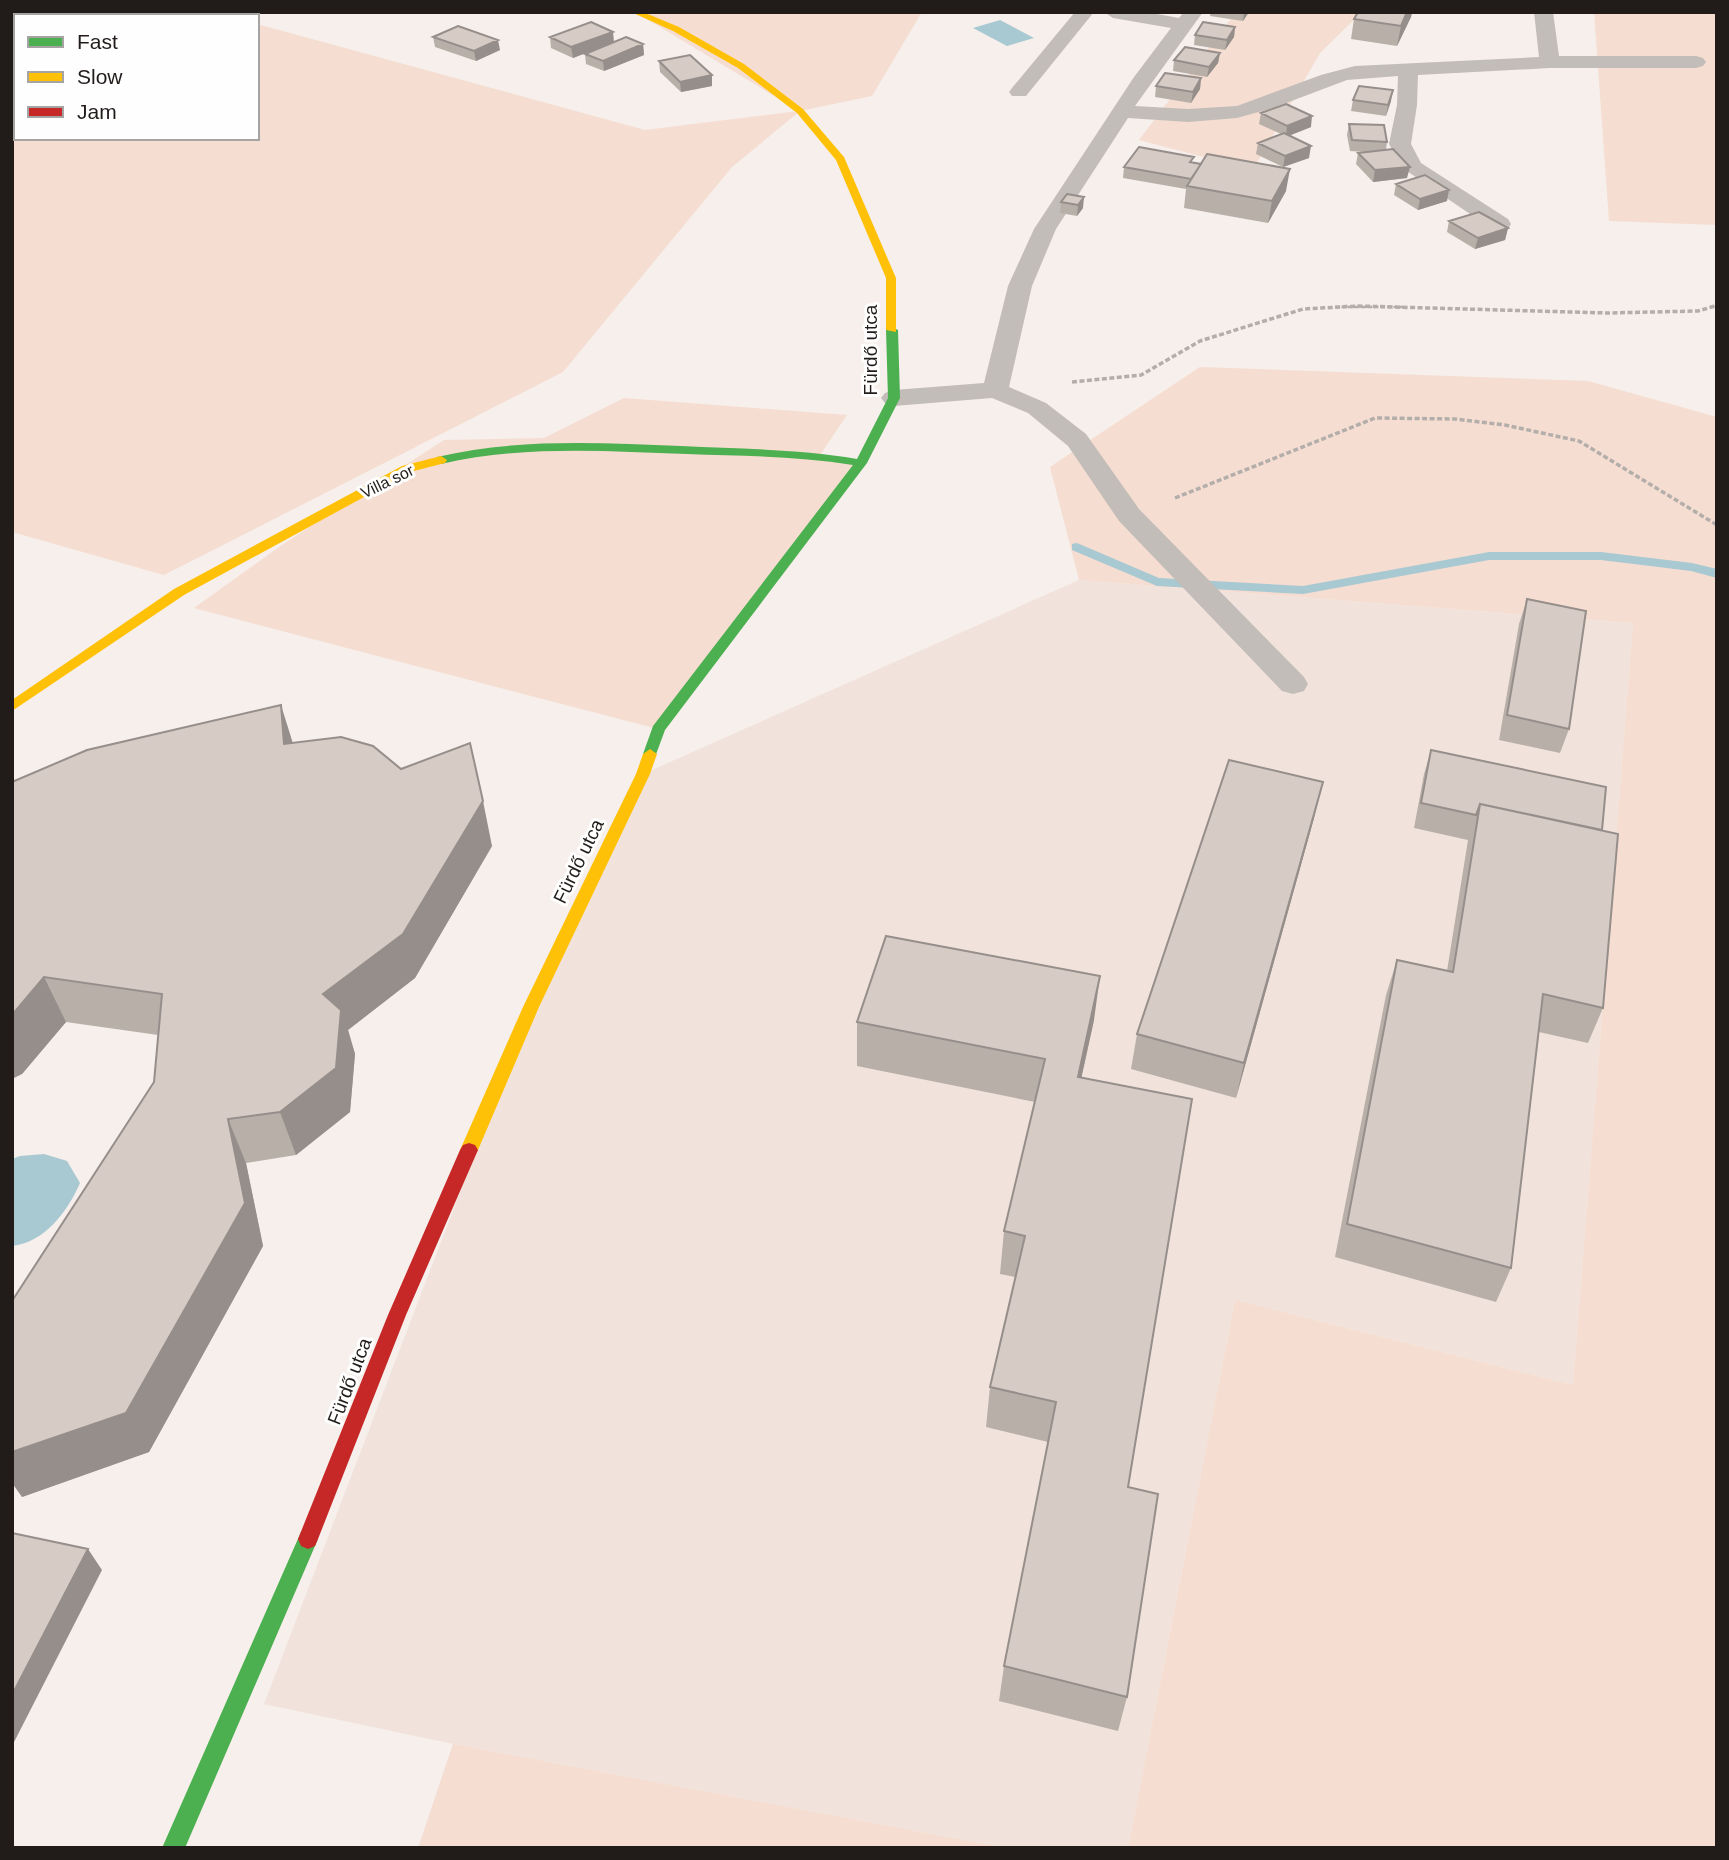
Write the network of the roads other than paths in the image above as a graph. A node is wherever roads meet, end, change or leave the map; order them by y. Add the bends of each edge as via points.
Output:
1 (635, 12) edge
2 (1085, 12) edge
3 (1113, 12) edge
4 (1542, 12) edge
5 (1189, 18) edge
6 (1550, 62) junction
7 (1696, 62) dead end
8 (1408, 69) junction
9 (1019, 92) dead end
10 (1124, 111) junction
11 (1500, 224) edge
12 (995, 390) junction
13 (894, 398) junction
14 (861, 463) junction
15 (1293, 684) dead end
16 (12, 706) edge
17 (173, 1848) edge

1 - 13 street, Fürdő utca via 741,66 800,111 841,159 891,278
2 - 9 lane
3 - 5 lane
4 - 6 lane
5 - 10 lane
6 - 7 lane
6 - 8 lane
8 - 10 lane via 1329,77 1254,108 1224,114 1186,117
8 - 11 lane via 1401,144 1412,167
10 - 12 lane via 1045,229 1020,286
12 - 13 lane
12 - 15 lane via 1037,408 1077,440 1129,514
13 - 14 street, Fürdő utca
14 - 16 street, Villa sor via 820,455 579,446 463,454 406,469 179,592
14 - 17 street, Fürdő utca via 658,729 643,774 531,1007 397,1315 314,1527

